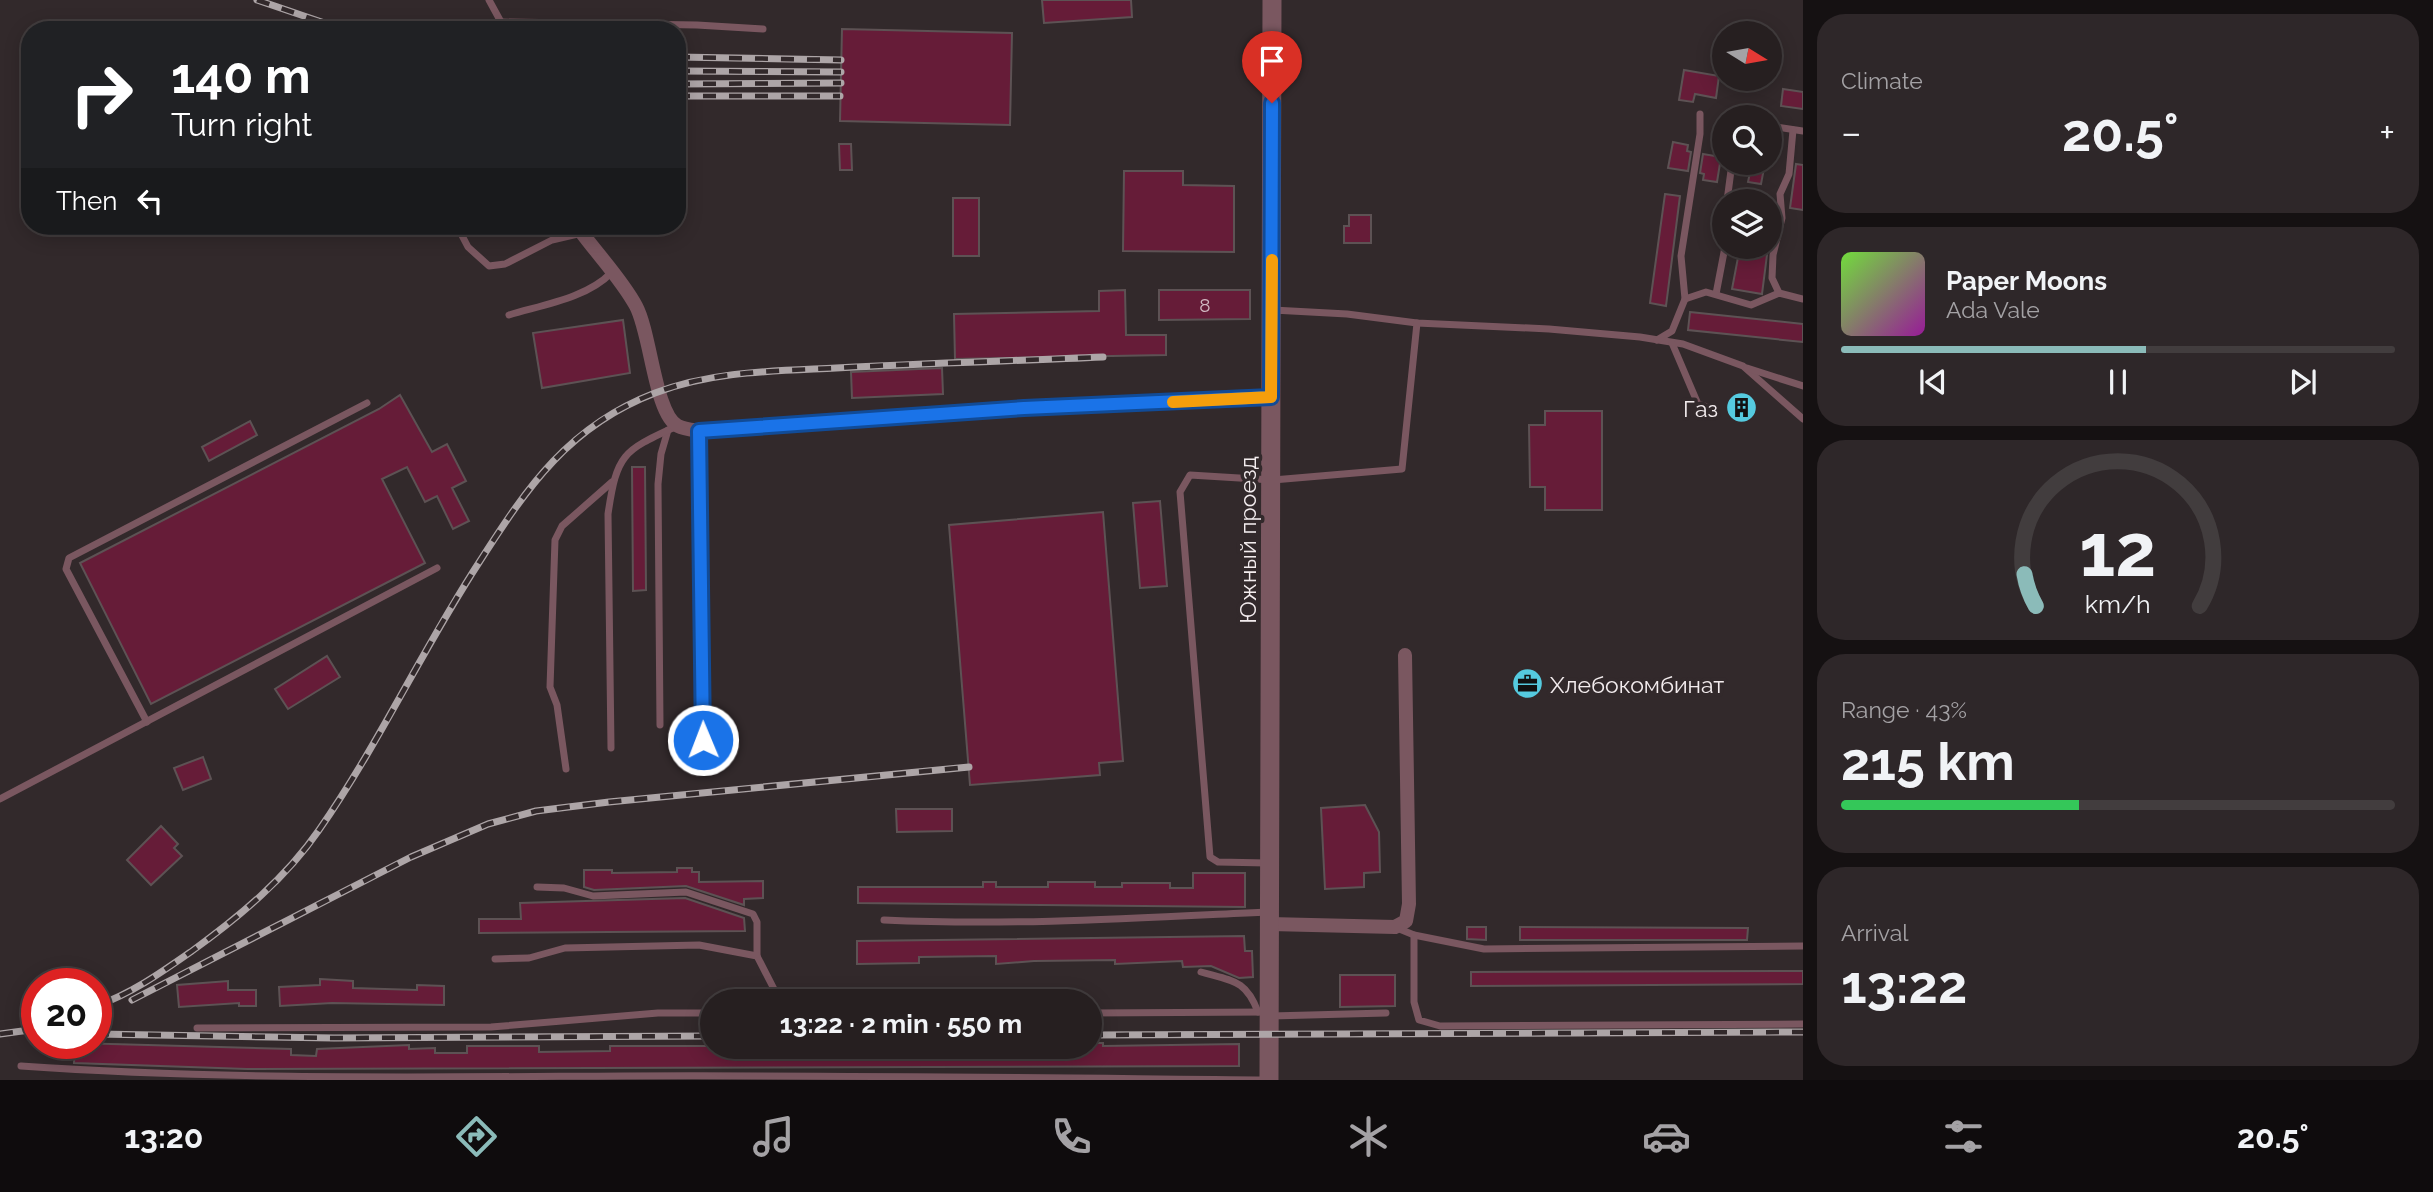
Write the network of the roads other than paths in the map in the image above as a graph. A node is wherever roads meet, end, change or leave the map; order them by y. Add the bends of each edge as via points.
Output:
1 (489, 0) edge
2 (1272, 0) edge
3 (500, 21) edge
4 (686, 25) edge
5 (763, 29) dead end
6 (1700, 114) dead end
7 (1782, 128) edge
8 (1793, 130) junction
9 (1803, 131) edge
10 (462, 235) edge
11 (564, 235) edge
12 (583, 235) edge
13 (1723, 259) edge
14 (611, 272) junction
15 (1779, 293) junction
16 (1716, 294) junction
17 (1685, 299) junction
18 (1803, 299) edge
19 (1272, 310) junction
20 (509, 315) dead end
21 (1417, 323) junction
22 (1657, 341) junction
23 (1672, 343) junction
24 (1742, 366) junction
25 (1803, 386) edge
26 (1271, 397) junction
27 (367, 403) dead end
28 (1714, 409) dead end
29 (1803, 419) edge
30 (672, 428) junction
31 (699, 431) junction
32 (1273, 480) junction
33 (613, 482) junction
34 (437, 568) dead end
35 (1405, 655) dead end
36 (147, 722) junction
37 (660, 725) dead end
38 (700, 743) dead end
39 (611, 748) dead end
40 (566, 769) dead end
41 (0, 799) edge
42 (1268, 863) junction
43 (537, 887) dead end
44 (1268, 918) junction
45 (884, 920) dead end
46 (1395, 927) junction
47 (1413, 935) junction
48 (1803, 946) edge
49 (757, 956) junction
50 (495, 959) dead end
51 (1201, 972) dead end
52 (774, 989) edge
53 (700, 1013) edge
54 (1102, 1013) edge
55 (1265, 1013) junction
56 (1386, 1013) dead end
57 (1803, 1024) edge
58 (197, 1028) dead end
59 (21, 1066) dead end
60 (1269, 1080) edge

1 - 3 lane
2 - 19 street, Южный проезд
4 - 5 lane
6 - 17 lane via 1681,256
7 - 8 lane
8 - 9 lane
8 - 15 lane via 1773,256 1772,278
10 - 11 lane via 489,266 505,264
12 - 14 street
13 - 16 lane
14 - 20 lane via 604,281 565,298
14 - 30 street via 636,305 649,337 657,392
15 - 16 lane via 1751,304
15 - 18 lane
16 - 17 lane via 1706,292
17 - 22 lane via 1672,331
19 - 21 lane
19 - 26 street, Южный проезд
21 - 22 lane via 1549,329
21 - 32 lane via 1402,468
22 - 23 lane
23 - 24 lane
23 - 28 lane via 1698,404
24 - 25 lane
24 - 29 lane
26 - 31 street via 1024,408
26 - 32 street, Южный проезд
27 - 36 lane via 69,558 66,569
30 - 31 street
30 - 33 lane via 634,446 621,460
30 - 37 lane via 661,454 657,484
31 - 38 lane
32 - 42 street, Южный проезд
32 - 42 lane via 1190,475 1180,492 1210,857 1219,862
33 - 39 lane via 608,514
33 - 40 lane via 562,526 555,540 550,687
34 - 36 lane
35 - 46 street via 1409,904 1406,920
36 - 41 lane
42 - 44 street, Южный проезд
43 - 49 lane via 593,896 686,892 708,898 754,914
44 - 45 lane
44 - 46 street
44 - 55 street, Южный проезд
46 - 47 lane
47 - 48 lane via 1483,949
47 - 57 lane via 1414,1002 1419,1020 1440,1026
49 - 50 lane via 699,945 565,948 529,958
49 - 52 lane
51 - 55 lane via 1236,981 1251,992
53 - 58 lane via 435,1029
54 - 55 lane
55 - 56 lane
55 - 60 street, Южный проезд
59 - 60 lane via 261,1079

